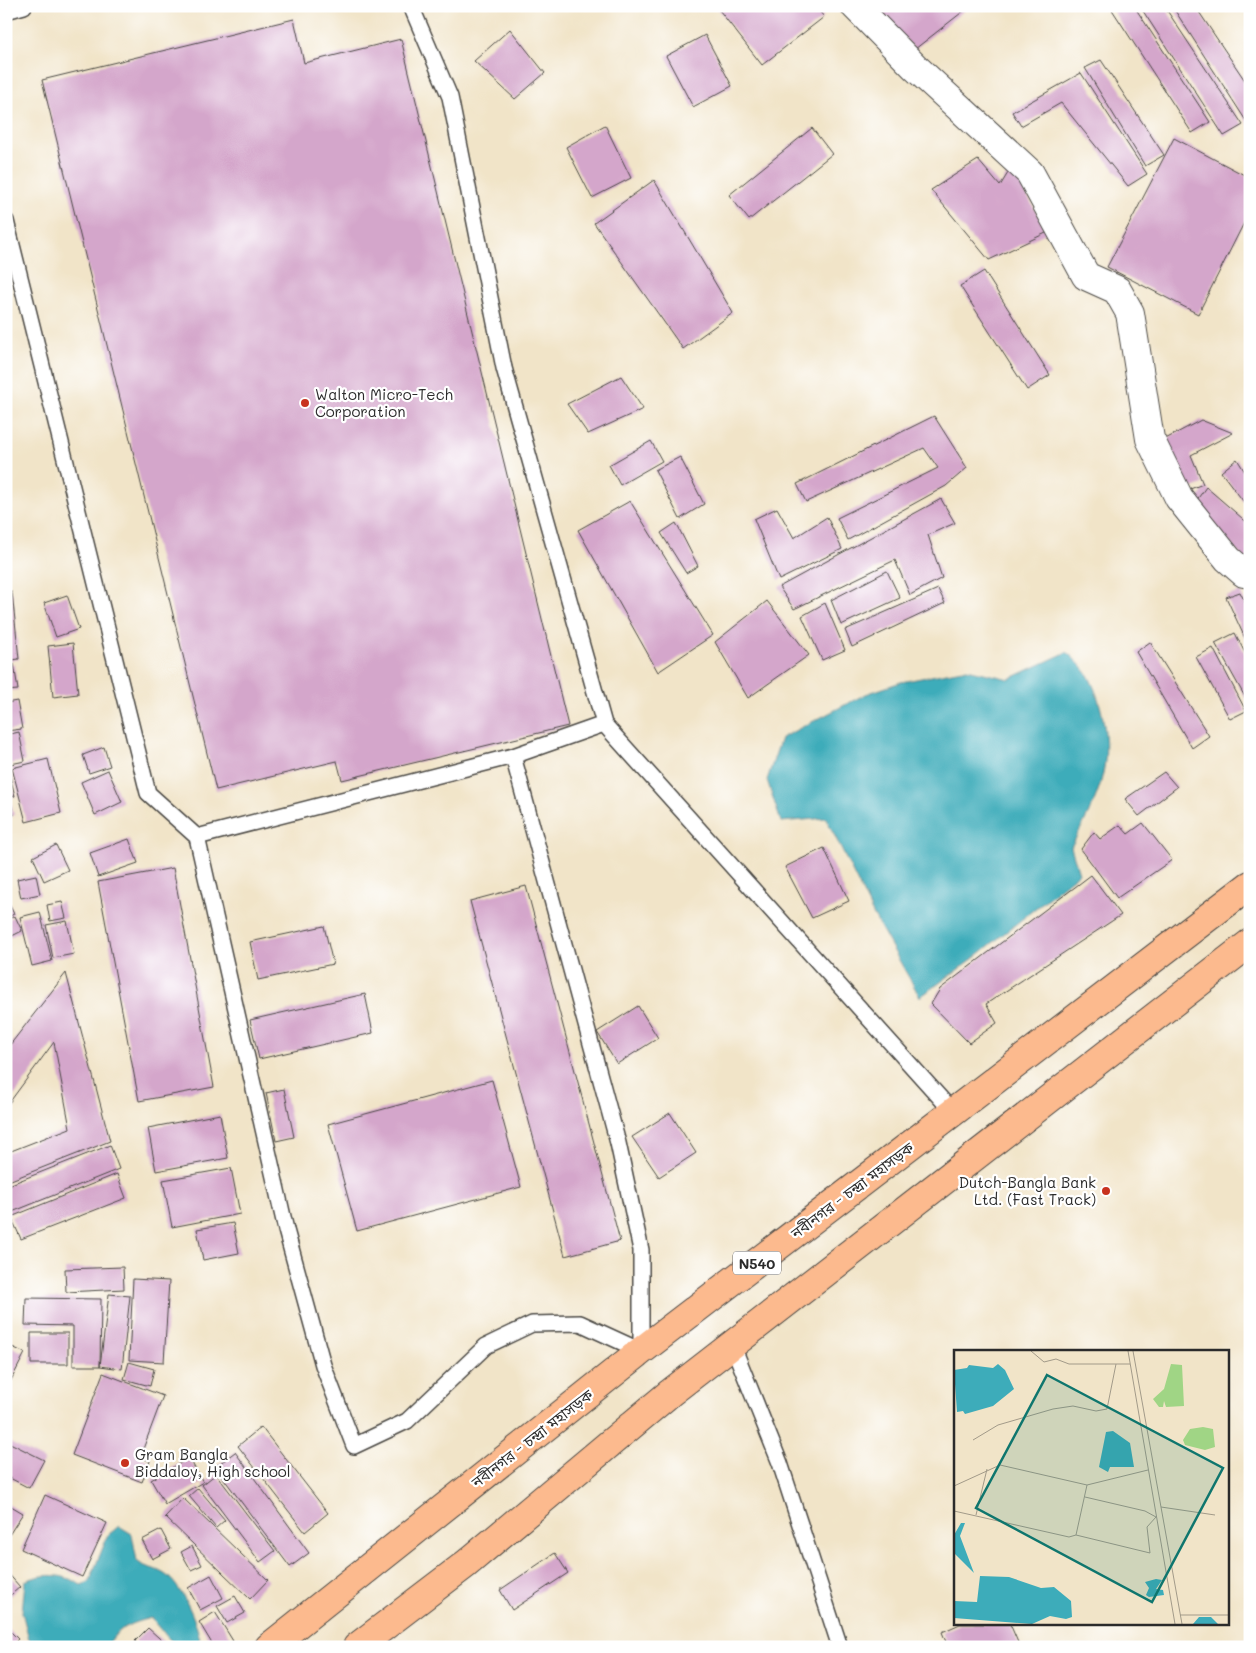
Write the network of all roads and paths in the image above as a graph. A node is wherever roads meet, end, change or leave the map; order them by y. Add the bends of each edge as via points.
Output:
1 (24, 6) edge
2 (411, 6) edge
3 (855, 6) edge
4 (6, 11) edge
5 (6, 221) edge
6 (1250, 574) edge
7 (604, 724) junction
8 (513, 756) junction
9 (197, 837) junction
10 (1250, 885) edge
11 (1250, 943) edge
12 (953, 1112) junction
13 (733, 1346) junction
14 (641, 1351) junction
15 (269, 1647) edge
16 (357, 1647) edge
17 (840, 1647) edge

1 - 4 lane
2 - 7 lane via 450,98 504,368
3 - 6 street via 915,67 1030,173 1086,276 1117,290 1130,313 1150,439 1179,498 1228,559 1244,573
5 - 9 lane via 148,792
7 - 8 lane
7 - 12 lane
8 - 9 lane
8 - 14 lane via 618,1143 639,1240
9 - 14 lane via 286,1230 323,1366 354,1446 407,1421 486,1346 532,1324 580,1323
10 - 12 highway, নবীনগর - চন্দ্রা মহাসড়ক / N540
11 - 13 highway
12 - 14 highway, নবীনগর - চন্দ্রা মহাসড়ক / N540
13 - 16 highway via 670,1393 466,1564
13 - 17 lane via 780,1463
14 - 15 highway, নবীনগর - চন্দ্রা মহাসড়ক / N540

